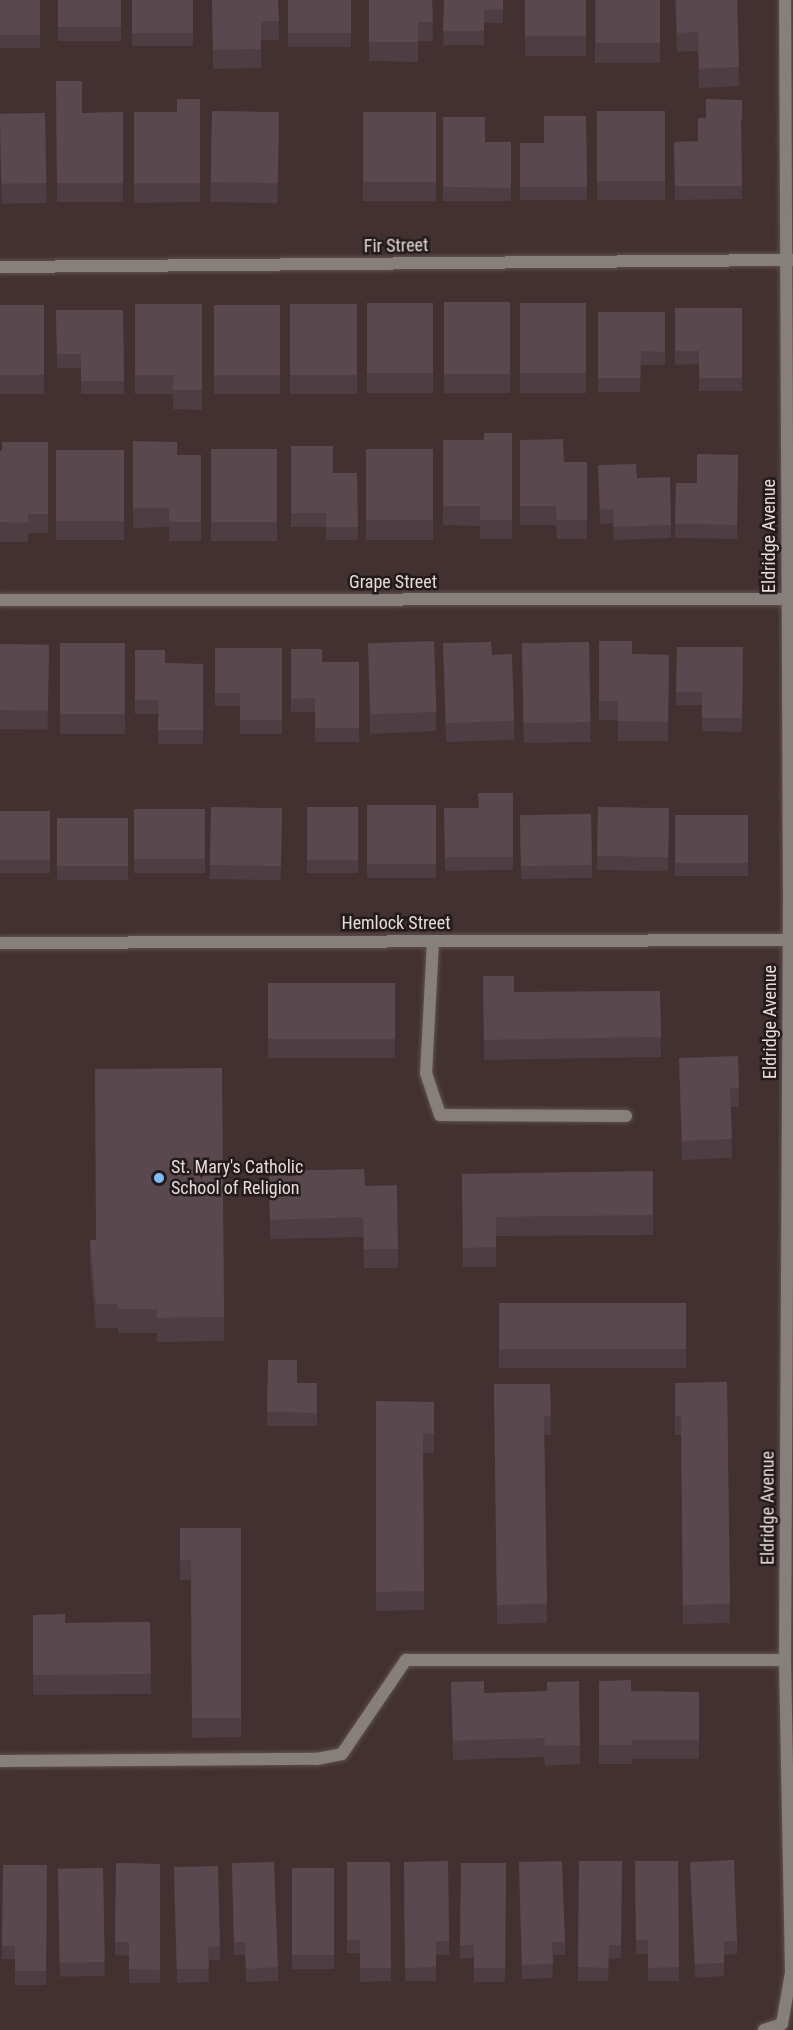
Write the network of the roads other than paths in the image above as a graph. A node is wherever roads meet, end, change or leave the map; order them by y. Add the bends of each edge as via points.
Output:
1 (785, 0) edge
2 (790, 260) edge
3 (0, 267) edge
4 (786, 599) junction
5 (0, 600) edge
6 (791, 940) edge
7 (433, 941) junction
8 (0, 943) edge
9 (626, 1116) dead end
10 (785, 1660) junction
11 (0, 1761) edge
12 (764, 2030) edge

1 - 2 street, Eldridge Avenue
2 - 3 street, Fir Street
2 - 4 street, Eldridge Avenue
4 - 5 street, Grape Street
4 - 6 street, Eldridge Avenue
6 - 7 street, Hemlock Street
6 - 10 street, Eldridge Avenue
7 - 8 street, Hemlock Street
7 - 9 street via 426,1073 440,1115
10 - 11 street via 406,1660 342,1754 317,1759
10 - 12 street, Eldridge Avenue via 790,1973 782,2024

